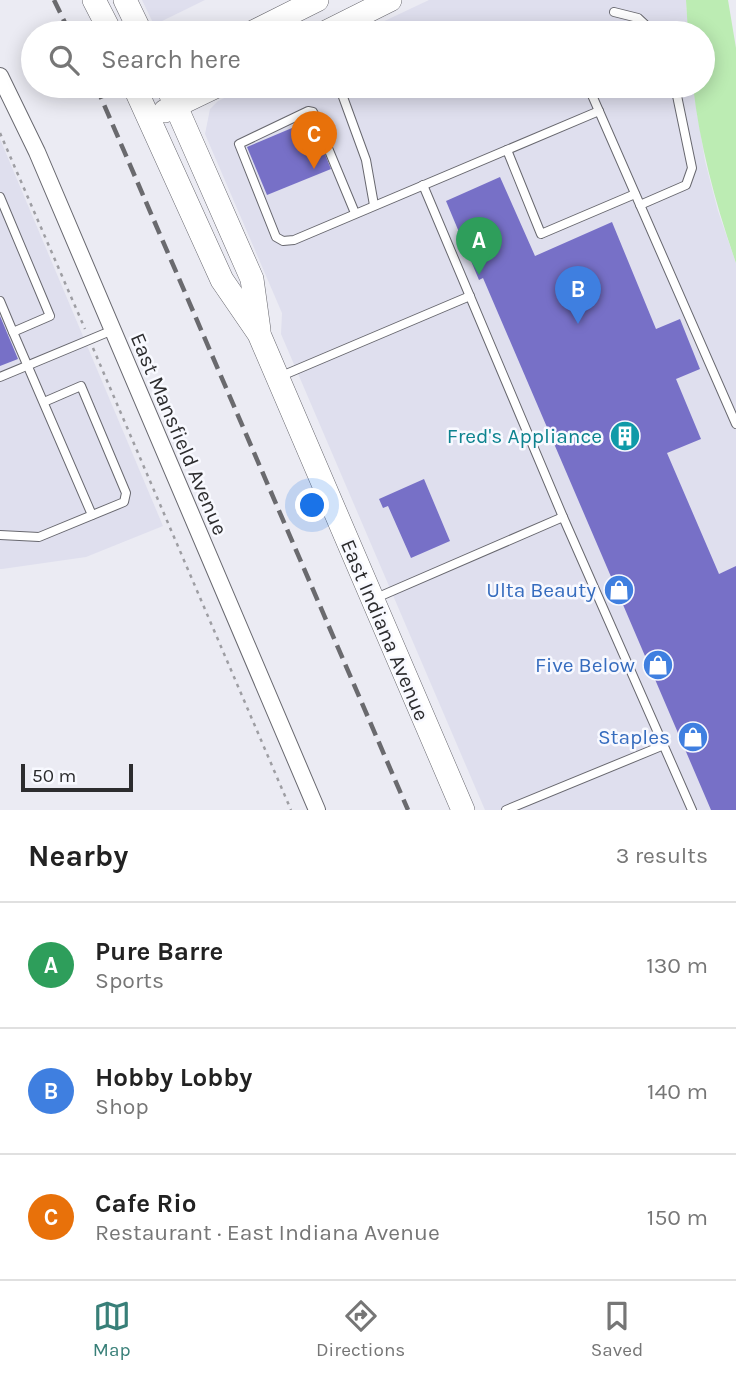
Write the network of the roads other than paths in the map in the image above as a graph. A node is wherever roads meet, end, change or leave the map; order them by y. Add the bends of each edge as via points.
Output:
1 (94, 0) edge
2 (125, 0) edge
3 (317, 0) edge
4 (390, 0) edge
5 (614, 12) dead end
6 (105, 21) edge
7 (135, 21) edge
8 (275, 21) edge
9 (351, 21) edge
10 (641, 21) edge
11 (2, 86) edge
12 (142, 98) edge
13 (170, 98) edge
14 (173, 98) edge
15 (342, 98) edge
16 (593, 98) edge
17 (677, 98) edge
18 (599, 111) junction
19 (150, 119) junction
20 (507, 150) junction
21 (423, 185) junction
22 (635, 194) junction
23 (0, 197) edge
24 (374, 205) junction
25 (640, 205) junction
26 (355, 213) junction
27 (470, 296) junction
28 (0, 301) edge
29 (113, 330) junction
30 (13, 332) junction
31 (259, 334) junction
32 (27, 365) junction
33 (0, 377) edge
34 (278, 377) junction
35 (44, 402) junction
36 (736, 424) edge
37 (92, 515) junction
38 (563, 517) junction
39 (0, 535) edge
40 (372, 600) junction
41 (664, 745) junction
42 (317, 810) edge
43 (463, 810) edge
44 (506, 810) edge
45 (692, 810) edge

1 - 6 main road
2 - 7 main road
3 - 8 main road
4 - 9 main road
5 - 10 lane
11 - 29 street, East Mansfield Avenue via 37,152
12 - 19 main road, East Indiana Avenue
13 - 19 main road
14 - 31 main road, East Indiana Avenue via 252,279
15 - 24 lane via 366,160
16 - 18 lane
17 - 25 lane via 692,168 686,185
18 - 20 lane
18 - 22 lane
19 - 31 main road, East Indiana Avenue via 222,280
20 - 21 lane
20 - 22 lane via 541,234
21 - 24 lane
21 - 27 lane
22 - 25 lane
23 - 30 lane via 50,316
24 - 26 lane
25 - 36 lane
26 - 26 lane via 294,240 276,237 239,144 313,112
27 - 34 lane
27 - 38 lane
28 - 30 lane
29 - 32 lane
29 - 42 street, East Mansfield Avenue
30 - 32 lane
31 - 34 main road, East Indiana Avenue
32 - 33 lane
32 - 35 lane
34 - 40 main road, East Indiana Avenue
35 - 37 lane
35 - 37 lane via 81,386 127,493 124,502
37 - 39 lane via 39,537
38 - 40 lane
38 - 41 lane
40 - 43 main road, East Indiana Avenue
41 - 44 lane
41 - 45 lane

